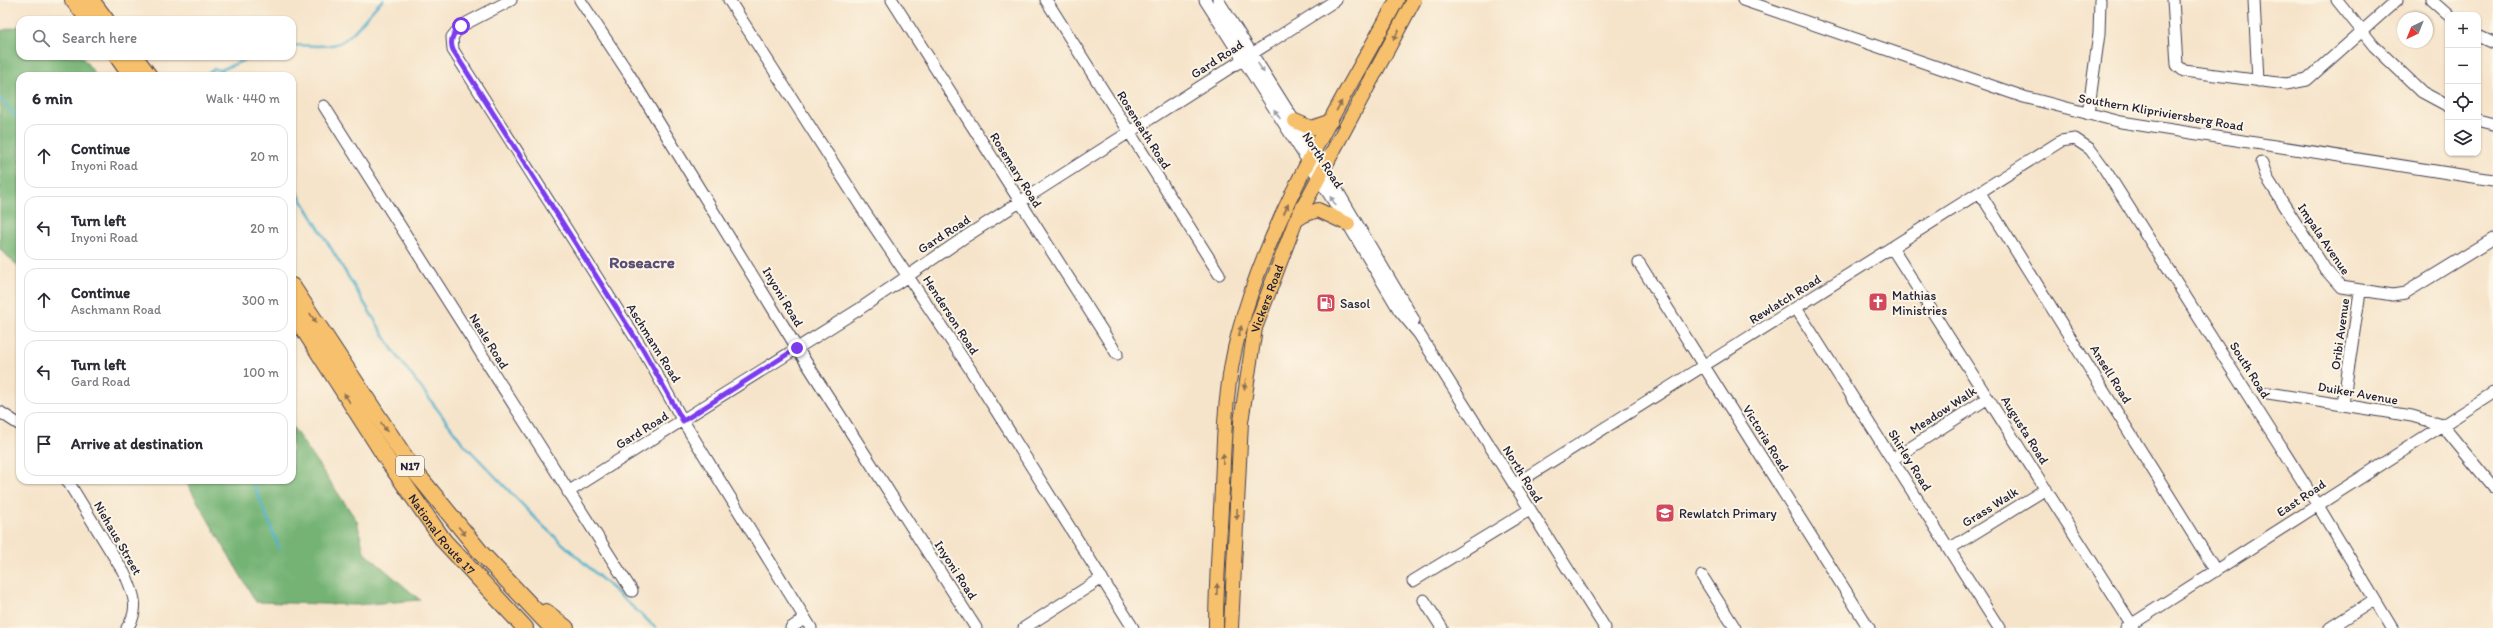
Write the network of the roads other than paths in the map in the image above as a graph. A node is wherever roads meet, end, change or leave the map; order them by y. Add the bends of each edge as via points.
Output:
1 (73, 0) edge
2 (91, 0) edge
3 (511, 0) edge
4 (580, 0) edge
5 (730, 0) edge
6 (892, 0) edge
7 (1046, 0) edge
8 (1205, 0) edge
9 (1218, 0) edge
10 (1336, 0) edge
11 (1397, 0) edge
12 (1414, 0) edge
13 (1743, 0) edge
14 (2100, 0) edge
15 (2172, 0) edge
16 (2254, 0) edge
17 (2337, 0) edge
18 (2398, 0) edge
19 (2431, 0) edge
20 (2445, 12) edge
21 (86, 16) edge
22 (103, 16) edge
23 (2362, 33) junction
24 (2481, 38) edge
25 (2493, 44) edge
26 (1247, 56) junction
27 (120, 60) edge
28 (137, 60) edge
29 (128, 72) edge
30 (146, 72) edge
31 (2258, 81) junction
32 (2445, 104) edge
33 (324, 106) dead end
34 (2088, 114) junction
35 (1295, 121) junction
36 (1331, 121) junction
37 (2481, 121) edge
38 (2493, 124) edge
39 (1129, 132) junction
40 (2072, 139) joint
41 (1311, 157) junction
42 (2262, 163) dead end
43 (1321, 172) junction
44 (2493, 180) edge
45 (1980, 193) junction
46 (1020, 202) junction
47 (1296, 220) junction
48 (1348, 224) junction
49 (2493, 239) edge
50 (1892, 248) junction
51 (1638, 263) dead end
52 (1219, 274) dead end
53 (908, 275) junction
54 (296, 292) edge
55 (2360, 292) junction
56 (1796, 308) junction
57 (296, 317) edge
58 (1419, 334) junction
59 (797, 348) junction
60 (1117, 354) dead end
61 (1705, 366) junction
62 (2268, 393) dead end
63 (2493, 393) edge
64 (1988, 398) junction
65 (2343, 404) junction
66 (0, 412) edge
67 (683, 421) junction
68 (16, 422) edge
69 (2442, 425) junction
70 (1893, 459) junction
71 (69, 484) edge
72 (1514, 485) junction
73 (2493, 487) edge
74 (2046, 489) junction
75 (568, 492) junction
76 (2317, 504) junction
77 (1529, 510) junction
78 (444, 541) junction
79 (1949, 549) junction
80 (2216, 570) junction
81 (1702, 576) dead end
82 (1102, 578) junction
83 (1413, 581) dead end
84 (508, 584) junction
85 (632, 591) dead end
86 (1424, 600) dead end
87 (2374, 600) junction
88 (808, 623) edge
89 (2130, 627) edge
90 (127, 628) edge
91 (513, 628) edge
92 (525, 628) edge
93 (552, 628) edge
94 (566, 628) edge
95 (791, 628) edge
96 (976, 628) edge
97 (1024, 628) edge
98 (1133, 628) edge
99 (1216, 628) edge
100 (1232, 628) edge
101 (1442, 628) edge
102 (1604, 628) edge
103 (1735, 628) edge
104 (1869, 628) edge
105 (1999, 628) edge
106 (2330, 628) edge
107 (2392, 628) edge

1 - 21 highway
2 - 22 highway
3 - 67 street, Aschmann Road via 461,26 452,37 453,50 643,350
4 - 59 street, Inyoni Road via 629,74
5 - 53 street, Henderson Road
6 - 46 street, Rosemary Road
7 - 39 street, Roseneath Road
8 - 26 street, North Road
9 - 26 street, North Road
10 - 26 street, Gard Road
36 -> 11 main road, Vickers Road
12 -> 43 main road, Vickers Road
13 - 34 street, Southern Klipriviersberg Road via 2024,98
14 - 34 street via 2099,34
15 - 31 street via 2177,65 2184,71
16 - 31 street
17 - 23 street
18 - 23 street
19 - 20 street
23 - 31 street via 2307,80 2286,84
23 - 32 street via 2422,92
24 - 25 street
26 -> 35 street, North Road
26 - 39 street, Gard Road
41 -> 26 street, North Road
27 - 29 highway
28 - 30 highway
33 - 75 street, Neale Road
34 - 44 street, Southern Klipriviersberg Road via 2121,122
35 - 36 main road via 1311,128
35 - 41 street, North Road
36 - 41 main road, Vickers Road
37 - 38 street
39 - 46 street, Gard Road
39 - 52 street, Roseneath Road
40 - 45 street, Rewlatch Road via 2061,141
40 - 76 street, South Road via 2090,148 2104,168
41 - 43 street, North Road
99 -> 41 main road, Vickers Road via 1225,419 1233,360 1248,302 1269,247
42 - 55 street, Impala Avenue via 2267,178 2333,280 2341,287
43 - 47 main road, Vickers Road
48 -> 43 street, North Road
43 - 58 street, North Road via 1401,295
45 - 50 street, Rewlatch Road
45 - 80 street, Ansell Road
46 - 53 street, Gard Road
46 - 60 street, Rosemary Road
47 - 48 main road via 1318,210
47 -> 100 main road, Vickers Road via 1255,328 1244,389
48 - 58 street, North Road via 1399,310
49 - 55 street, Impala Avenue via 2405,293 2393,295
50 - 56 street, Rewlatch Road
50 - 64 street, Augusta Road
51 - 61 street, Victoria Road
53 - 59 street, Gard Road
53 - 82 street, Henderson Road
54 -> 84 highway, N17 via 412,468 448,515
55 - 65 street, Oribi Avenue
56 - 61 street, Rewlatch Road
56 - 70 street, Shirley Road
78 -> 57 highway, National Route 17 / N17 via 388,462
58 - 72 street, North Road
59 - 67 street, Gard Road
59 - 96 street, Inyoni Road
61 - 72 street, Rewlatch Road
61 - 104 street, Victoria Road
62 - 65 street, Duiker Avenue
63 - 69 street, East Road
64 - 70 street, Meadow Walk
64 - 74 street, Augusta Road
65 - 69 street, Duiker Avenue via 2412,416
66 - 68 street
67 - 75 street, Gard Road
67 - 88 street, Aschmann Road
69 - 73 street
69 - 76 street, East Road
70 - 79 street, Shirley Road
71 - 90 street, Niehaus Street via 126,576 136,604
72 - 77 street, North Road
74 - 79 street, Grass Walk
74 - 89 street, Augusta Road
75 - 85 street, Neale Road
76 - 80 street, East Road
76 - 87 street, South Road
77 - 83 street
77 - 102 street, North Road
78 - 91 highway via 464,571
78 - 92 highway, National Route 17 / N17
79 - 105 street, Shirley Road
80 - 89 street, East Road
81 - 103 street
82 - 97 street
82 - 98 street, Henderson Road
84 - 93 highway, N17
84 - 94 highway
86 - 101 street
87 - 106 street
87 - 107 street, South Road
88 - 95 street

